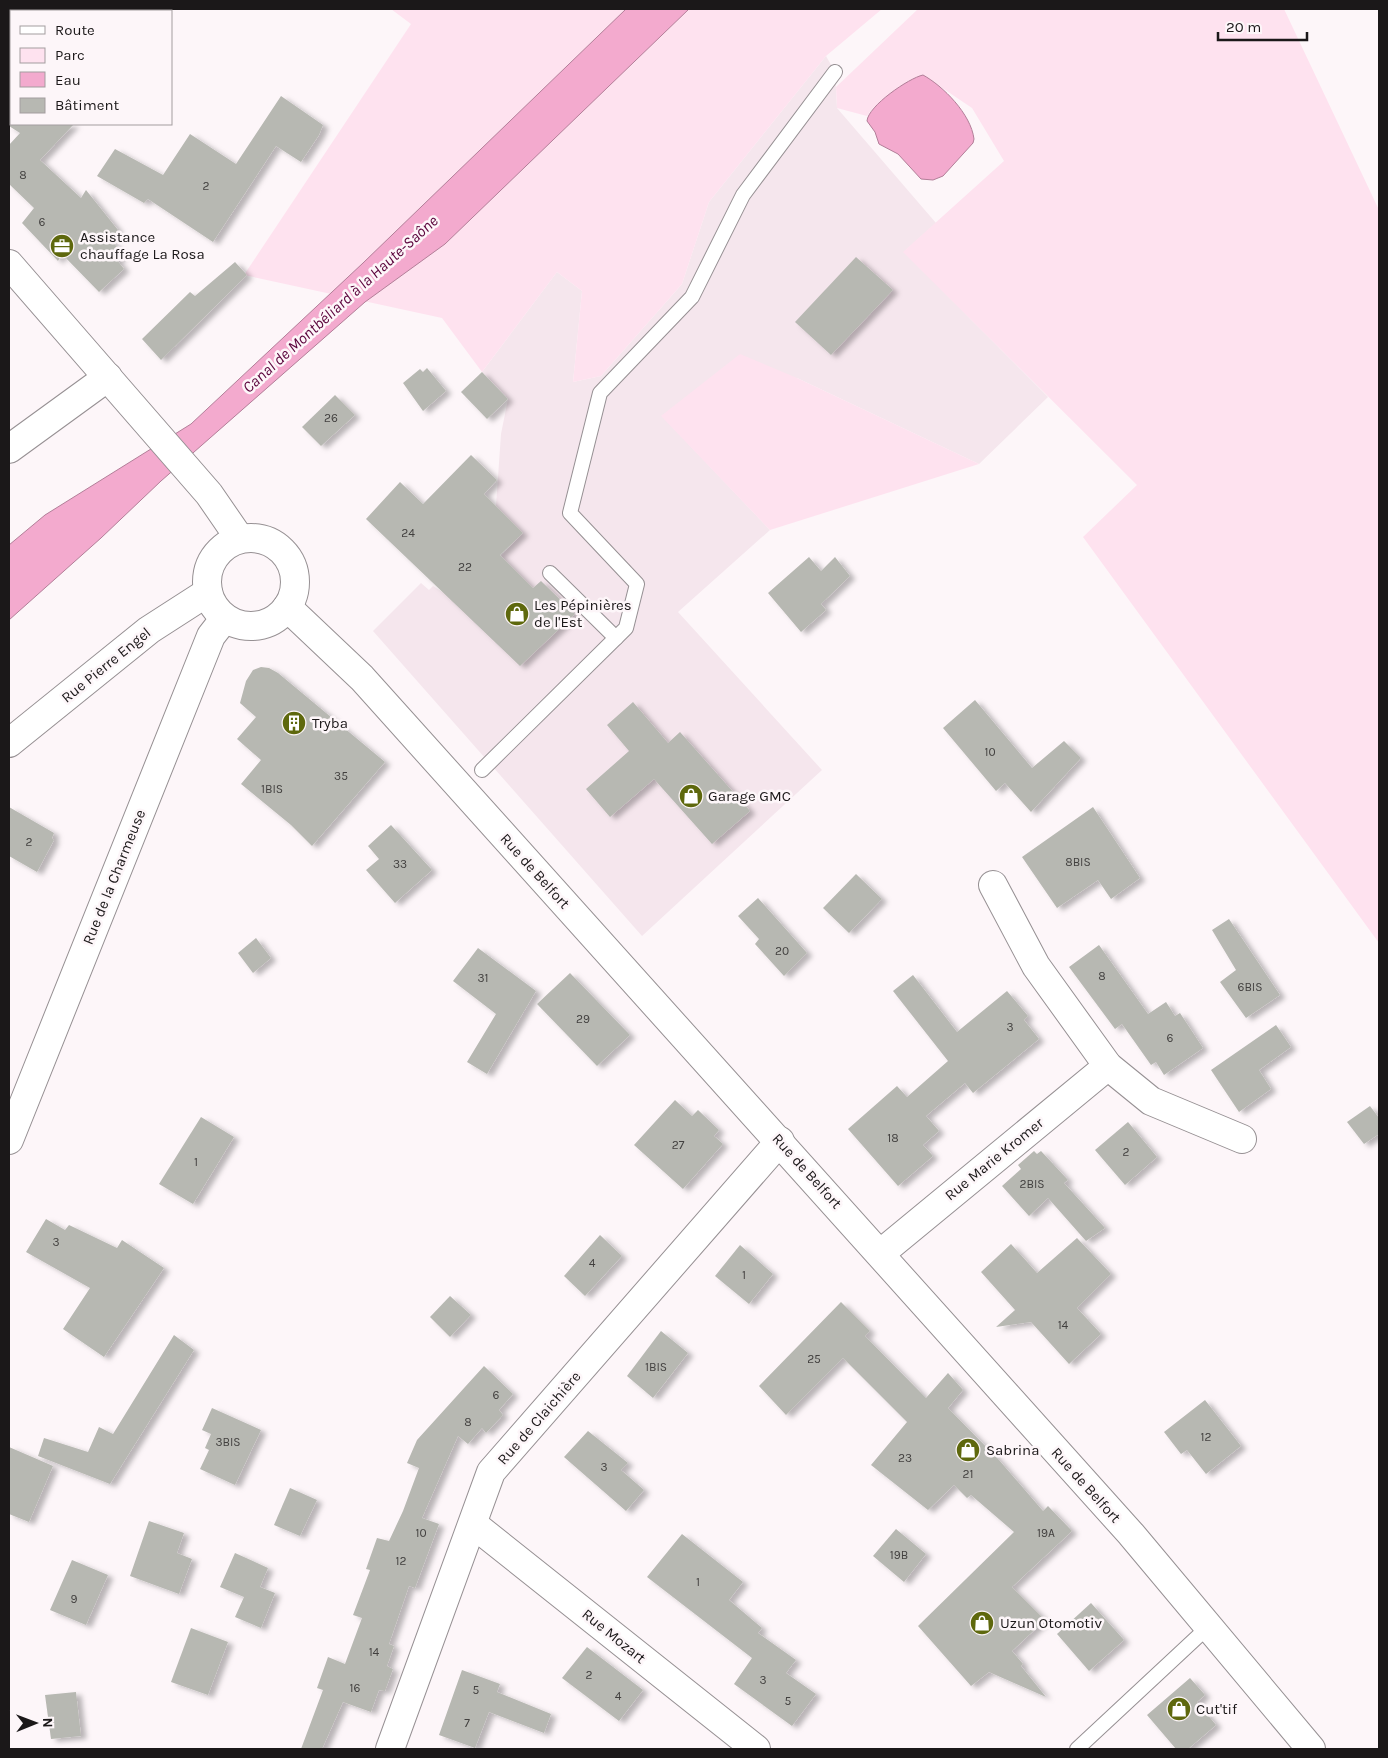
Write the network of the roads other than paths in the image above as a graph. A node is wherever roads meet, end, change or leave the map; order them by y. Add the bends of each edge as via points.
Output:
1 (835, 72) dead end
2 (9, 264) edge
3 (108, 377) junction
4 (9, 450) edge
5 (240, 539) junction
6 (550, 574) dead end
7 (208, 592) junction
8 (287, 607) junction
9 (225, 618) junction
10 (616, 638) junction
11 (9, 743) edge
12 (482, 770) dead end
13 (993, 885) dead end
14 (1108, 1066) junction
15 (1242, 1139) dead end
16 (9, 1140) edge
17 (780, 1141) junction
18 (881, 1253) junction
19 (473, 1524) junction
20 (1208, 1627) junction
21 (390, 1749) edge
22 (756, 1749) edge
23 (1077, 1749) edge
24 (1311, 1749) edge

1 - 10 lane via 743,195 692,297 600,393 570,513 637,584 626,628
2 - 3 main road
3 - 4 main road
3 - 5 main road via 205,490
5 - 7 main road via 217,553 210,565
5 - 8 main road via 256,538 270,542 291,564 295,578 294,593
6 - 10 lane
7 - 9 main road via 217,611
7 - 11 main road, Rue Pierre Engel via 149,630
8 - 9 main road via 277,618 265,624 244,625
8 - 17 main road, Rue de Belfort via 373,690
9 - 16 main road, Rue de la Charmeuse via 211,636
10 - 12 lane
13 - 14 main road via 1036,966
14 - 15 main road via 1151,1101
14 - 18 main road, Rue Marie Kromer
17 - 18 main road, Rue de Belfort
17 - 19 main road, Rue de Claichière via 491,1472
18 - 20 main road, Rue de Belfort via 1131,1534
19 - 21 main road, Rue de Claichière
19 - 22 main road, Rue Mozart
20 - 23 lane
20 - 24 main road, Rue de Belfort

